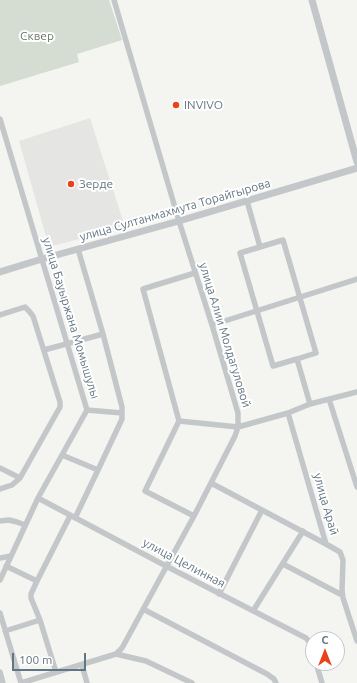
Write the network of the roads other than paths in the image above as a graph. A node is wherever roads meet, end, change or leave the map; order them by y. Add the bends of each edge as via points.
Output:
1 (114, 0) edge
2 (312, 0) edge
3 (0, 119) edge
4 (357, 162) edge
5 (357, 168) edge
6 (247, 201) junction
7 (179, 221) junction
8 (260, 247) junction
9 (78, 249) junction
10 (42, 259) junction
11 (0, 272) edge
12 (195, 273) junction
13 (357, 279) edge
14 (299, 298) junction
15 (257, 311) junction
16 (0, 315) edge
17 (212, 325) junction
18 (103, 334) junction
19 (67, 344) junction
20 (44, 350) junction
21 (297, 359) junction
22 (357, 392) edge
23 (329, 399) junction
24 (310, 404) junction
25 (87, 410) junction
26 (122, 412) junction
27 (288, 413) junction
28 (179, 422) junction
29 (238, 427) junction
30 (62, 455) junction
31 (0, 468) edge
32 (98, 470) junction
33 (20, 478) junction
34 (211, 483) junction
35 (357, 487) edge
36 (0, 489) edge
37 (38, 498) junction
38 (262, 510) junction
39 (194, 516) junction
40 (73, 517) junction
41 (0, 521) edge
42 (25, 525) junction
43 (303, 532) junction
44 (326, 544) junction
45 (11, 556) junction
46 (0, 558) edge
47 (283, 564) junction
48 (6, 566) junction
49 (166, 566) junction
50 (0, 580) edge
51 (37, 581) junction
52 (219, 594) junction
53 (342, 594) junction
54 (143, 609) junction
55 (253, 611) junction
56 (0, 613) edge
57 (40, 620) junction
58 (6, 631) junction
59 (305, 637) edge
60 (357, 641) edge
61 (116, 654) junction
62 (82, 665) junction
63 (318, 671) edge
64 (0, 672) edge
65 (56, 672) junction
66 (4, 683) edge
67 (21, 683) edge
68 (87, 683) edge
69 (192, 683) edge
70 (276, 683) edge
71 (322, 683) edge

1 - 7 street, улица Алии Молдагуловой
2 - 4 street
3 - 10 street, улица Бауыржана Момышулы
5 - 6 street, улица Султанмахмута Торайгырова
6 - 7 street, улица Султанмахмута Торайгырова
6 - 8 street
7 - 9 street, улица Султанмахмута Торайгырова
7 - 12 street, улица Алии Молдагуловой
8 - 14 street via 283,240
8 - 15 street via 240,253
9 - 10 street, улица Султанмахмута Торайгырова
9 - 18 street
10 - 11 street, улица Султанмахмута Торайгырова
10 - 19 street, улица Бауыржана Момышулы
12 - 17 street, улица Алии Молдагуловой
12 - 28 street via 143,289
13 - 14 street
14 - 15 street
14 - 21 street via 316,353
15 - 17 street
15 - 21 street via 273,366
16 - 20 street via 25,308 29,311
17 - 29 street, улица Алии Молдагуловой via 238,413
18 - 19 street
18 - 26 street
19 - 20 street
19 - 25 street, улица Бауыржана Момышулы
20 - 33 street via 60,407
21 - 24 street
22 - 23 street
23 - 24 street
23 - 35 street
24 - 27 street
25 - 26 street
25 - 30 street, улица Бауыржана Момышулы
26 - 32 street via 122,419
27 - 29 street
27 - 44 street, улица Арай
28 - 29 street
28 - 39 street via 145,491
29 - 34 street, улица Алии Молдагуловой
30 - 32 street
30 - 37 street, улица Бауыржана Момышулы
31 - 33 street
32 - 40 street
33 - 36 street via 12,485
34 - 38 street
34 - 39 street, улица Алии Молдагуловой
37 - 40 street, улица Целинная
37 - 42 street, улица Бауыржана Момышулы
38 - 43 street
38 - 52 street
39 - 49 street, улица Алии Молдагуловой
40 - 49 street, улица Целинная
40 - 51 street
41 - 42 street via 10,520
42 - 45 street, улица Бауыржана Момышулы
43 - 44 street
43 - 47 street
44 - 53 street, улица Арай via 340,552 343,560
45 - 46 street
45 - 48 street, улица Бауыржана Момышулы
47 - 53 street
47 - 55 street
48 - 50 street, улица Бауыржана Момышулы
48 - 51 street
49 - 52 street, улица Целинная
49 - 54 street, улица Алии Молдагуловой
51 - 57 street via 31,594
52 - 55 street, улица Целинная
53 - 60 street, улица Арай
54 - 61 street, улица Алии Молдагуловой via 122,648
54 - 70 street via 267,674
55 - 59 street, улица Целинная
56 - 58 street
57 - 58 street
57 - 65 street
58 - 67 street
61 - 62 street
61 - 69 street via 146,661
62 - 65 street
62 - 68 street
63 - 71 street
64 - 66 street
65 - 67 street

